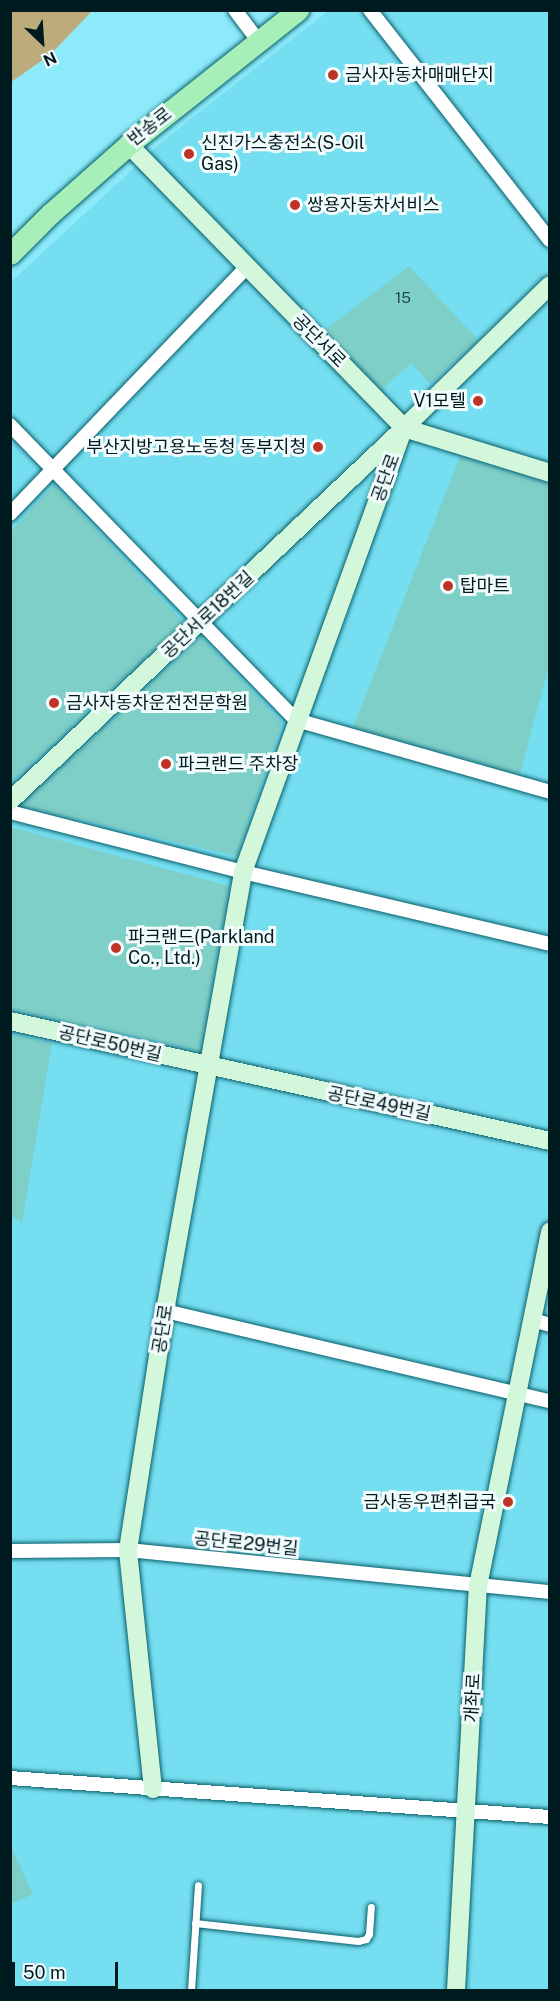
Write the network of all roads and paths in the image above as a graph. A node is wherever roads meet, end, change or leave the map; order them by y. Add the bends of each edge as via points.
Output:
1 (235, 10) edge
2 (298, 10) edge
3 (370, 10) edge
4 (259, 42) junction
5 (128, 144) junction
6 (549, 240) edge
7 (10, 254) edge
8 (246, 268) junction
9 (549, 285) edge
10 (10, 424) edge
11 (404, 428) junction
12 (54, 468) junction
13 (549, 473) edge
14 (10, 514) edge
15 (201, 622) junction
16 (297, 720) junction
17 (549, 792) edge
18 (10, 801) edge
19 (10, 812) edge
20 (243, 872) junction
21 (549, 944) edge
22 (10, 1021) edge
23 (209, 1066) junction
24 (549, 1141) edge
25 (549, 1231) edge
26 (165, 1311) junction
27 (541, 1322) edge
28 (519, 1393) junction
29 (549, 1401) edge
30 (128, 1550) junction
31 (10, 1551) edge
32 (478, 1586) junction
33 (549, 1592) edge
34 (10, 1778) edge
35 (153, 1789) junction
36 (468, 1811) junction
37 (549, 1816) edge
38 (198, 1885) dead end
39 (371, 1907) dead end
40 (195, 1923) junction
41 (191, 1990) edge
42 (456, 1990) edge

1 - 4 street
2 - 4 main road, 반송로
3 - 6 street
4 - 5 main road, 반송로
5 - 7 main road, 반송로
5 - 8 street, 공단서로
8 - 11 street, 공단서로
8 - 12 street
9 - 11 street, 공단로
10 - 12 street
11 - 13 street, 공단서로
11 - 15 street, 공단서로18번길
11 - 16 street, 공단로
12 - 14 street
12 - 15 street
15 - 16 street
15 - 18 street, 공단서로18번길
16 - 17 street
16 - 20 street, 공단로
19 - 20 street
20 - 21 street
20 - 23 street, 공단로
22 - 23 street, 공단로50번길
23 - 24 street, 공단로49번길
23 - 26 street, 공단로
25 - 27 street, 개좌로
26 - 28 street
26 - 30 street, 공단로
27 - 28 street, 개좌로
28 - 29 street
28 - 32 street, 개좌로
30 - 31 street, 공단로29번길
30 - 32 street, 공단로29번길
30 - 35 street, 공단로
32 - 33 street
32 - 36 street, 개좌로
34 - 35 street
35 - 36 street
36 - 37 street
36 - 42 street, 개좌로
38 - 40 lane
39 - 40 lane via 369,1934 358,1941
40 - 41 lane

